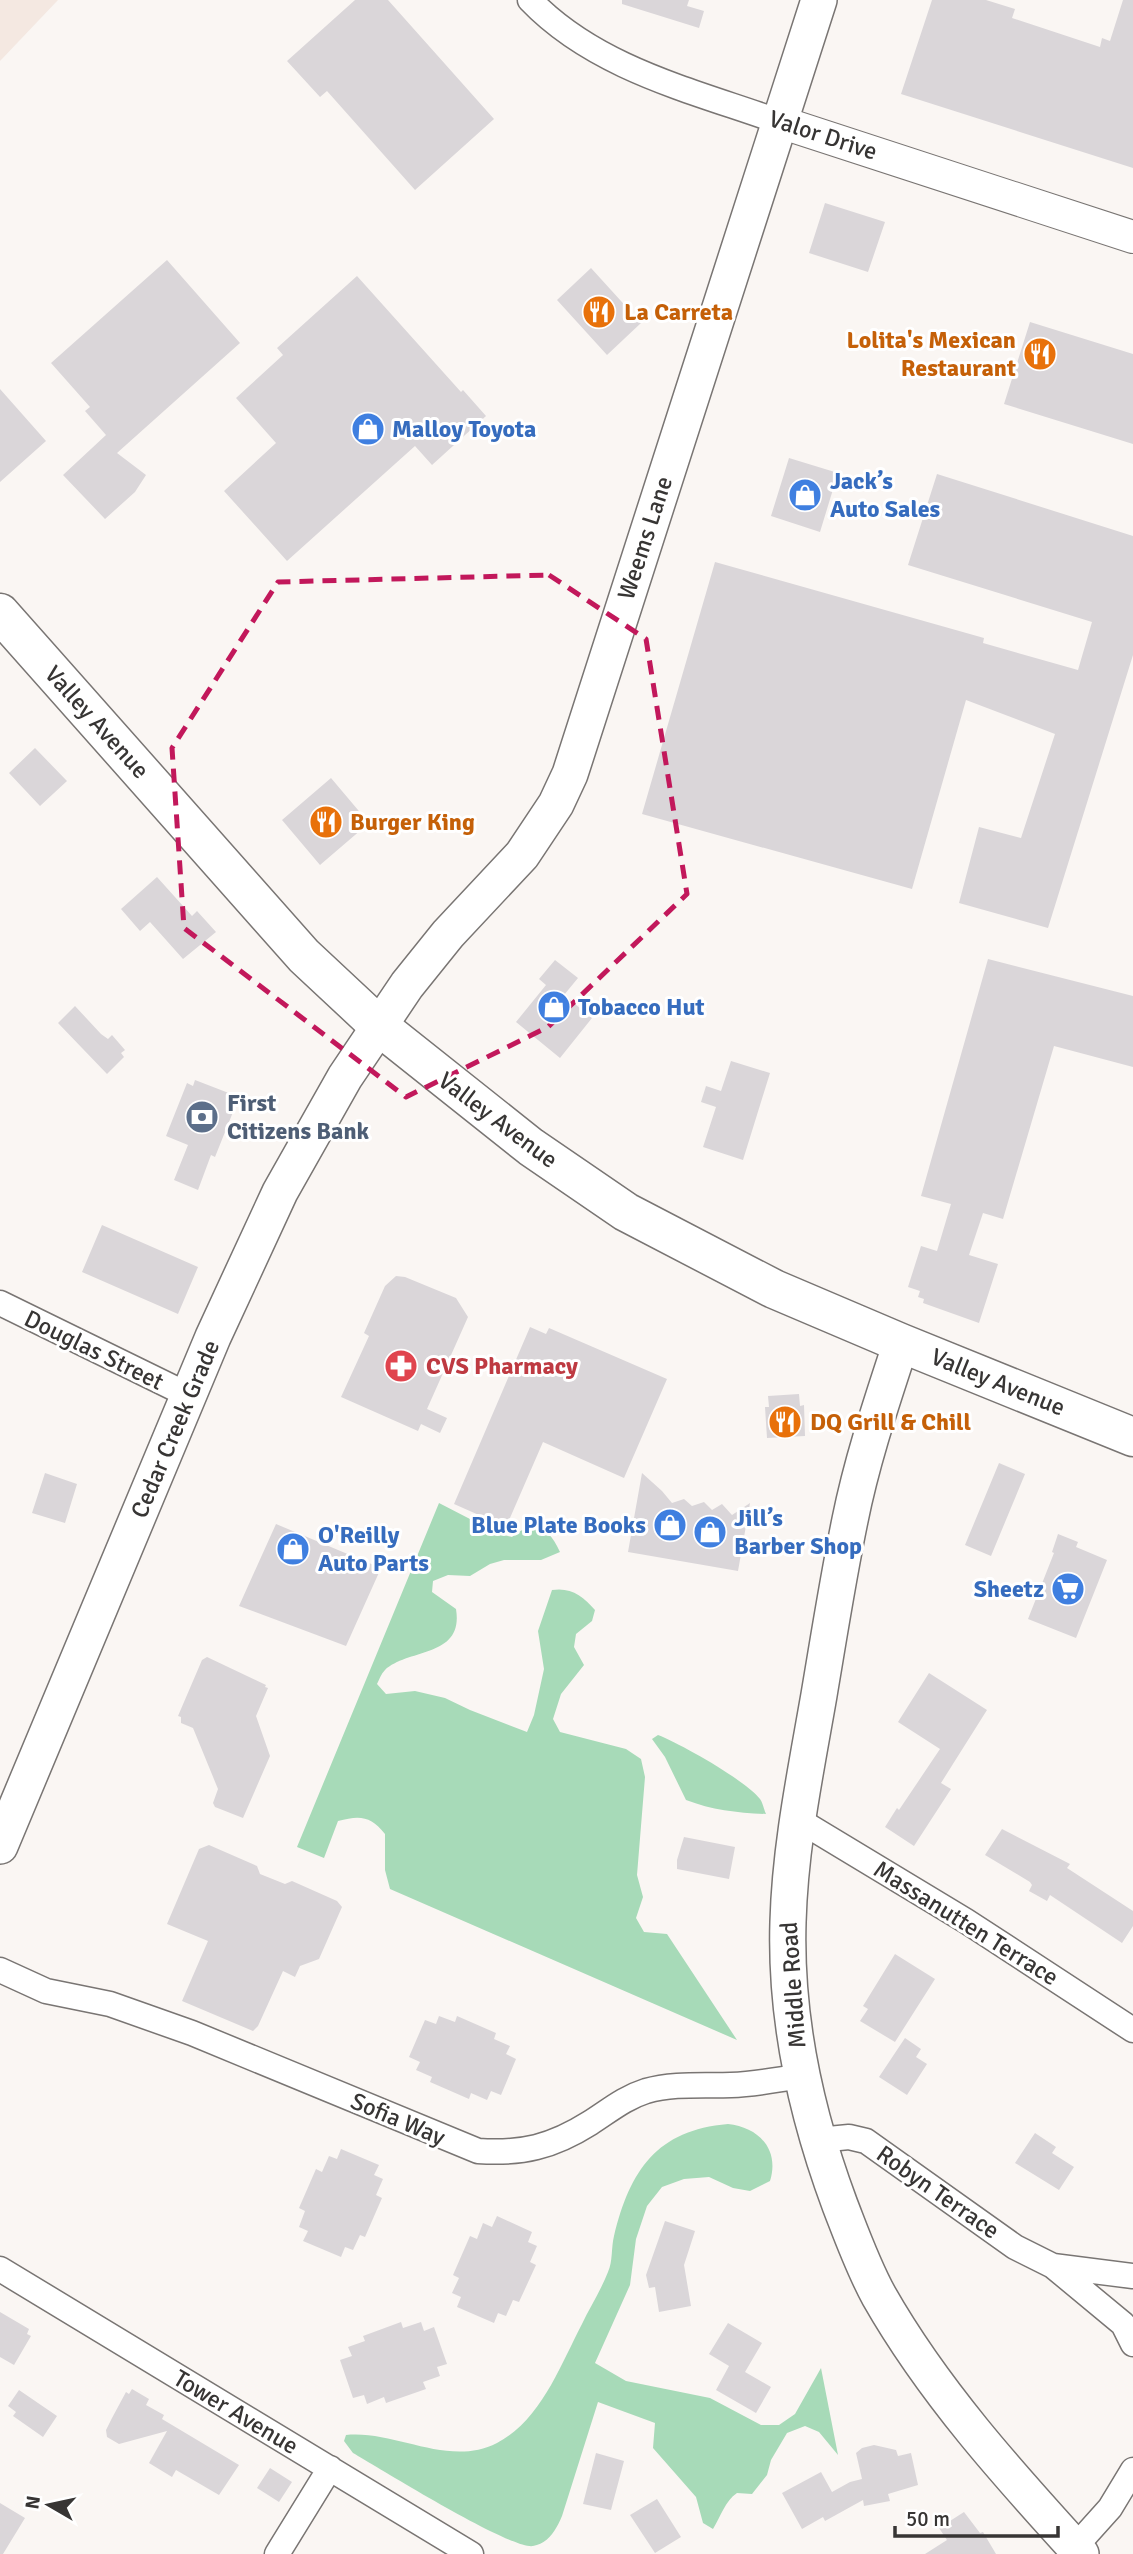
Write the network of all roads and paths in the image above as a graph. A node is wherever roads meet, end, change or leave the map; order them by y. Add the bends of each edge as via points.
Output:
1 (530, 0) edge
2 (819, 0) edge
3 (780, 122) junction
4 (1133, 237) edge
5 (0, 613) edge
6 (380, 1027) junction
7 (0, 1303) edge
8 (901, 1343) junction
9 (188, 1395) junction
10 (1133, 1437) edge
11 (797, 1819) junction
12 (0, 1846) edge
13 (0, 1970) edge
14 (1133, 2030) edge
15 (801, 2076) junction
16 (818, 2140) junction
17 (1053, 2266) junction
18 (0, 2269) edge
19 (1133, 2276) edge
20 (1133, 2344) edge
21 (330, 2469) junction
22 (1133, 2470) edge
23 (1078, 2551) edge
24 (277, 2554) edge
25 (471, 2554) edge

1 - 3 street, Valor Drive via 560,28 595,51 632,69
2 - 3 main road, Weems Lane
3 - 4 street, Valor Drive
3 - 6 main road, Weems Lane via 565,784 522,855 432,954
5 - 6 main road, Valley Avenue via 304,956
6 - 8 main road, Valley Avenue via 517,1136 626,1212 774,1289
6 - 9 main road, Cedar Creek Grade via 345,1077 280,1192
7 - 9 street, Douglas Street
8 - 10 main road, Valley Avenue
8 - 11 main road, Middle Road via 849,1521
9 - 12 main road, Cedar Creek Grade
11 - 14 street, Massanutten Terrace
11 - 15 main road, Middle Road via 790,1879 788,1975
13 - 15 street, Sofia Way via 46,1991 110,2004 192,2033 478,2151 526,2151 554,2142 645,2091 765,2083
15 - 16 main road, Middle Road
16 - 17 street, Robyn Terrace via 849,2137 866,2141 1015,2247
16 - 23 main road, Middle Road via 863,2261 909,2344 966,2421
17 - 19 street, Robyn Terrace
17 - 20 street, Robyn Terrace via 1123,2325
18 - 21 street, Tower Avenue
21 - 24 street
21 - 25 street, Tower Avenue
22 - 23 street

